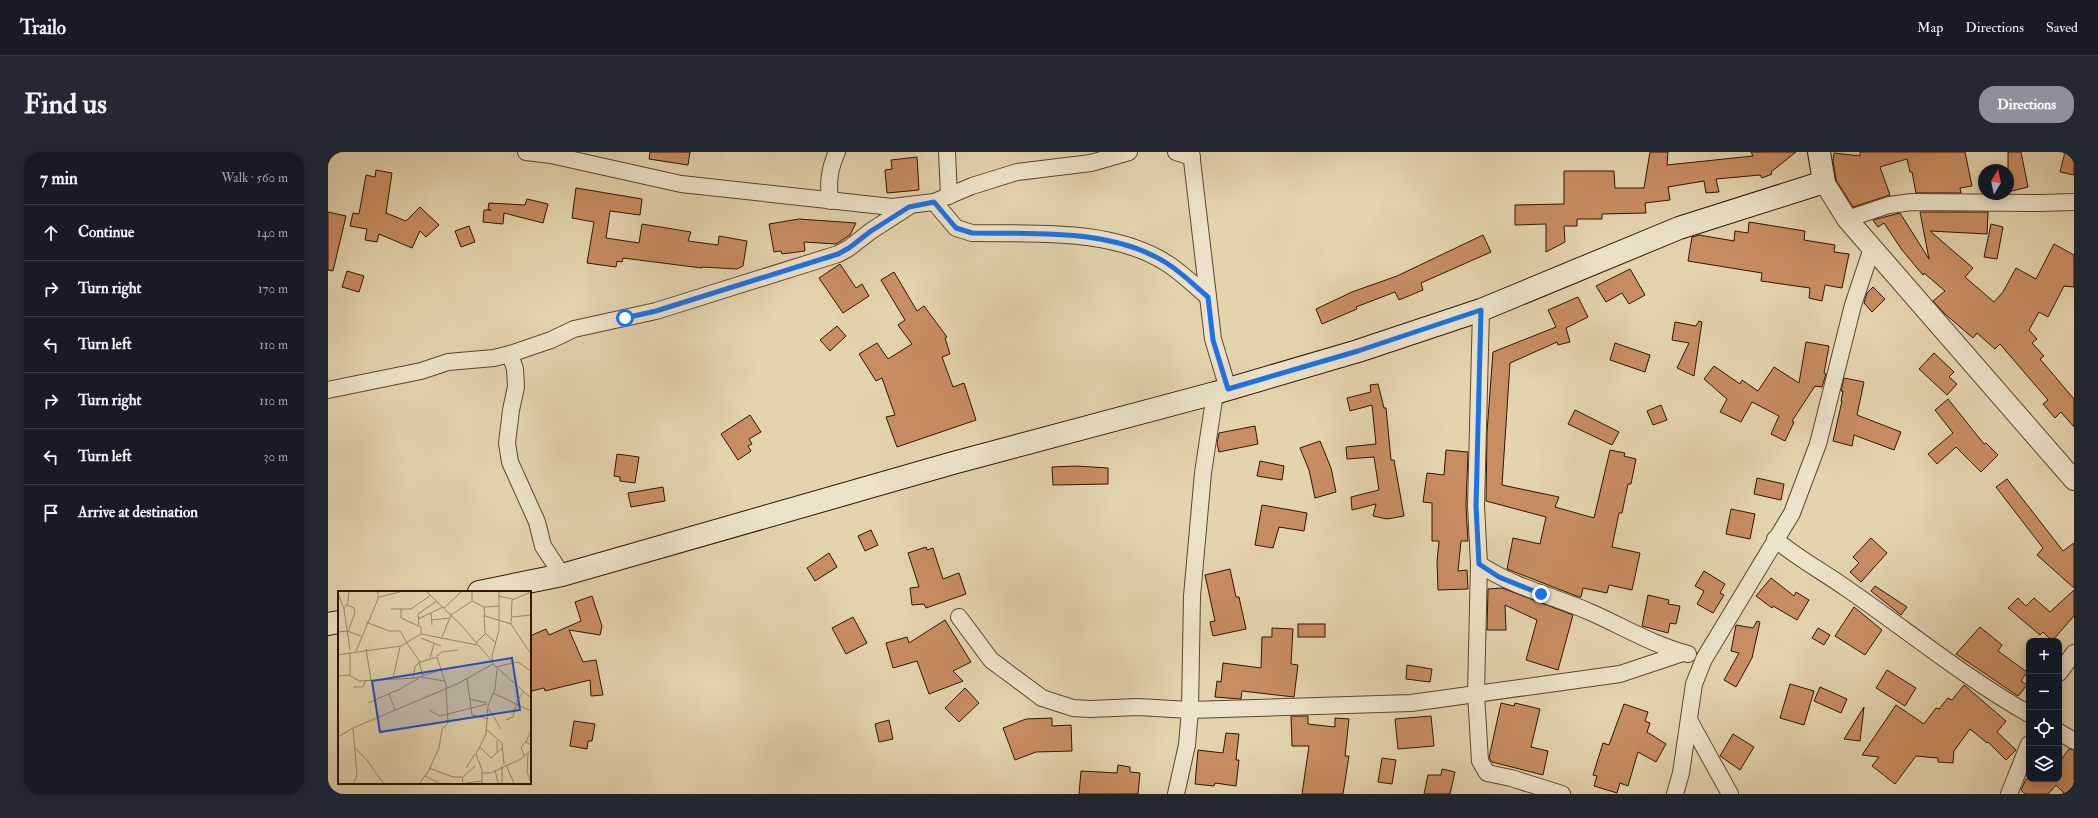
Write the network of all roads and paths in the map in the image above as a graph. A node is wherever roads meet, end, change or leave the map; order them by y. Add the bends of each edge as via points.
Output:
1 (526, 152) edge
2 (837, 152) edge
3 (947, 152) edge
4 (1129, 152) edge
5 (1176, 152) edge
6 (1819, 152) edge
7 (1192, 155) edge
8 (588, 158) edge
9 (1824, 182) junction
10 (949, 196) junction
11 (830, 201) junction
12 (934, 202) junction
13 (2074, 202) edge
14 (909, 207) junction
15 (1847, 220) junction
16 (1872, 248) junction
17 (1208, 297) junction
18 (1481, 310) junction
19 (510, 354) junction
20 (328, 390) edge
21 (1221, 391) junction
22 (2074, 480) edge
23 (1776, 539) junction
24 (1479, 564) junction
25 (562, 574) junction
26 (484, 591) edge
27 (959, 617) dead end
28 (338, 622) edge
29 (328, 624) edge
30 (1683, 653) junction
31 (2074, 653) edge
32 (1704, 659) junction
33 (2062, 669) edge
34 (1476, 694) junction
35 (1190, 710) junction
36 (2026, 712) edge
37 (1689, 720) junction
38 (2062, 734) edge
39 (2074, 741) edge
40 (2028, 746) edge
41 (1176, 794) edge
42 (1562, 794) edge
43 (1675, 794) edge
44 (1730, 794) edge
45 (2009, 794) edge

1 - 8 street
2 - 11 street via 828,182
3 - 10 street
4 - 10 street via 1091,163 1017,172
5 - 7 street
6 - 9 main road
7 - 17 street
8 - 11 street via 681,184
9 - 15 street
9 - 18 main road via 1679,228
10 - 12 street
11 - 14 street via 892,208
12 - 14 street
12 - 17 street via 956,228 972,233 1086,237 1134,248 1168,264
13 - 15 street via 1912,202 1889,205
14 - 19 street via 838,254 656,311 574,329
15 - 16 street
16 - 22 street
16 - 23 street via 1853,305 1818,444 1792,513
17 - 21 street
18 - 21 main road via 1358,351
18 - 24 street via 1476,506
19 - 20 street via 448,362 421,371
19 - 25 street via 515,370 516,388 507,443 510,462 544,546
21 - 25 main road via 953,462
21 - 35 street via 1203,473 1192,596
23 - 32 street
23 - 36 street via 1795,556 1845,587 1968,677
24 - 30 street via 1519,586 1590,612 1664,647
24 - 34 street
25 - 26 main road
27 - 35 street via 991,660 1042,698 1073,708
28 - 29 main road
30 - 32 street
30 - 34 street via 1620,674
31 - 33 street
32 - 37 street via 1694,684
34 - 35 street via 1411,703
34 - 42 street via 1480,761 1483,768 1488,773
35 - 41 street via 1187,745
37 - 43 street
37 - 44 street
38 - 39 street
40 - 45 street

